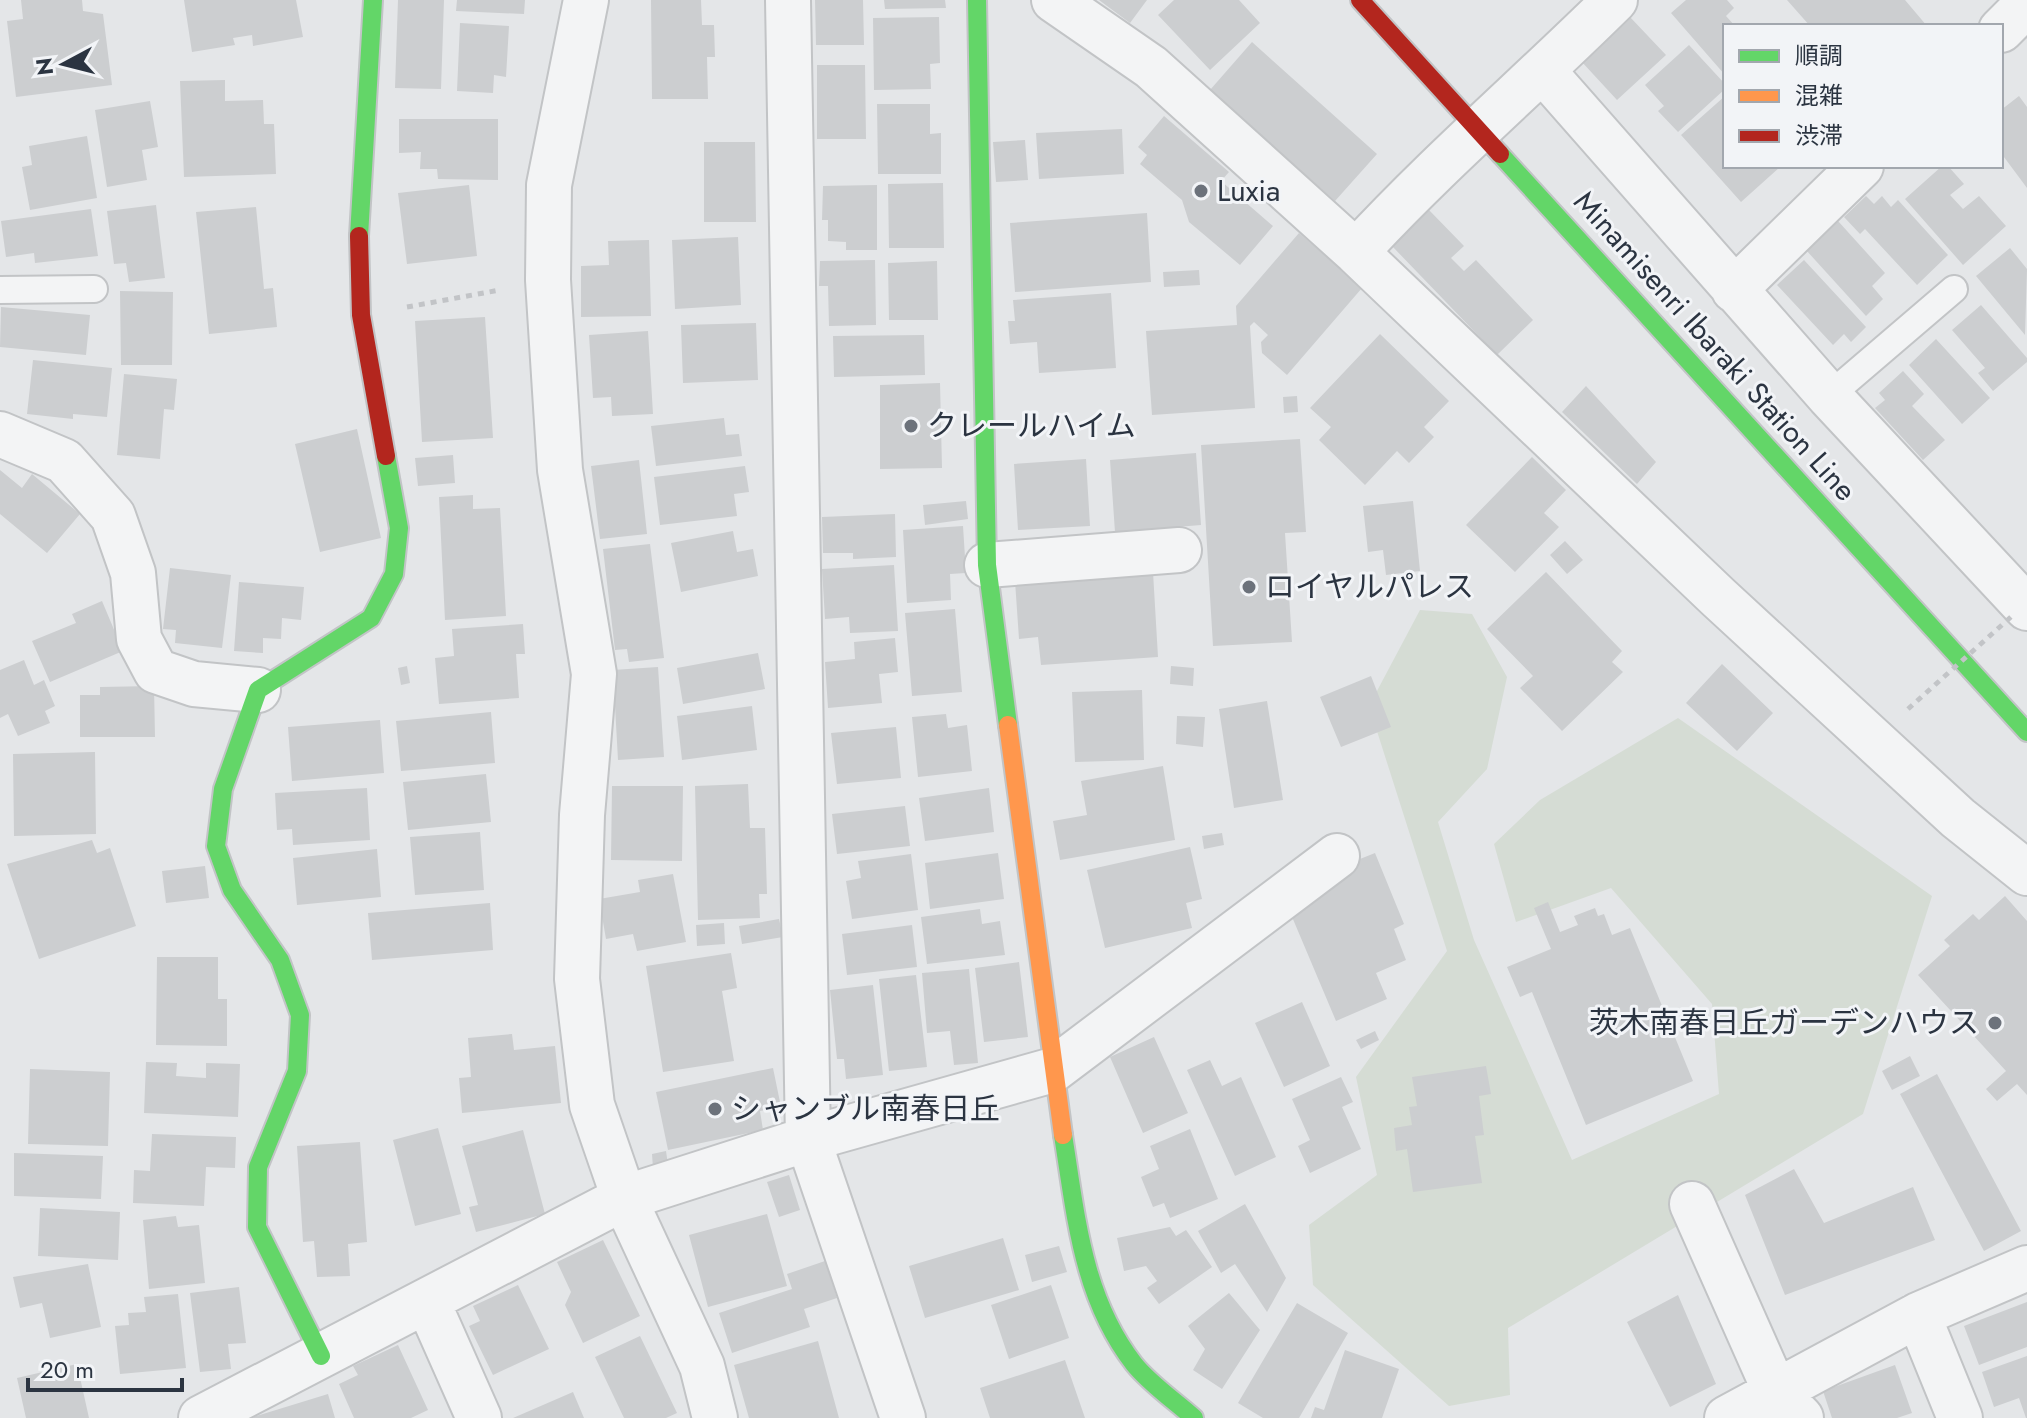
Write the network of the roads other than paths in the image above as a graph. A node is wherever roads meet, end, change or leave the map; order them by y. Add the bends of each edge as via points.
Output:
1 (373, 0) edge
2 (586, 0) edge
3 (788, 0) edge
4 (977, 0) edge
5 (1054, 0) edge
6 (1360, 0) edge
7 (1615, 0) edge
8 (2027, 4) edge
9 (2003, 28) edge
10 (1543, 71) junction
11 (1477, 127) junction
12 (1859, 168) edge
13 (1356, 252) junction
14 (94, 289) dead end
15 (1954, 289) dead end
16 (0, 290) edge
17 (1734, 290) junction
18 (1829, 396) junction
19 (0, 434) edge
20 (1179, 550) dead end
21 (987, 565) junction
22 (2020, 612) edge
23 (258, 690) junction
24 (2027, 732) edge
25 (1337, 856) dead end
26 (2027, 873) edge
27 (1053, 1070) junction
28 (808, 1139) junction
29 (624, 1198) junction
30 (1692, 1204) dead end
31 (2027, 1268) edge
32 (428, 1303) junction
33 (1918, 1315) junction
34 (321, 1356) junction
35 (1788, 1405) edge
36 (201, 1418) edge
37 (479, 1418) edge
38 (715, 1418) edge
39 (903, 1418) edge
40 (1194, 1418) edge
41 (1727, 1418) edge
42 (1960, 1418) edge

1 - 23 street via 359,235 361,315 399,528 394,574 371,618
2 - 29 street via 549,185 548,280 560,470 594,674 582,815 577,979 592,1105
3 - 28 street
4 - 21 street
5 - 13 street via 1151,67
6 - 11 street, Minamisenri Ibaraki Station Line
7 - 10 street
8 - 9 street
10 - 11 street
10 - 17 street
11 - 13 street
11 - 24 street, Minamisenri Ibaraki Station Line
12 - 17 street
13 - 26 street via 1718,597 1958,818
14 - 16 lane
15 - 18 lane
17 - 18 street
18 - 22 street
19 - 23 street via 64,461 113,516 133,573 139,639 156,671 194,684
20 - 21 street
21 - 27 street
23 - 34 street via 223,789 216,846 232,890 280,960 300,1015 297,1071 258,1167 257,1227
25 - 27 street
27 - 28 street
27 - 40 street via 1082,1251 1098,1307 1135,1365
28 - 29 street
28 - 39 street
29 - 32 street
29 - 38 street via 702,1366
30 - 35 street
31 - 33 street
32 - 34 street
32 - 37 street
33 - 35 street
33 - 42 street
34 - 36 street
35 - 41 street

